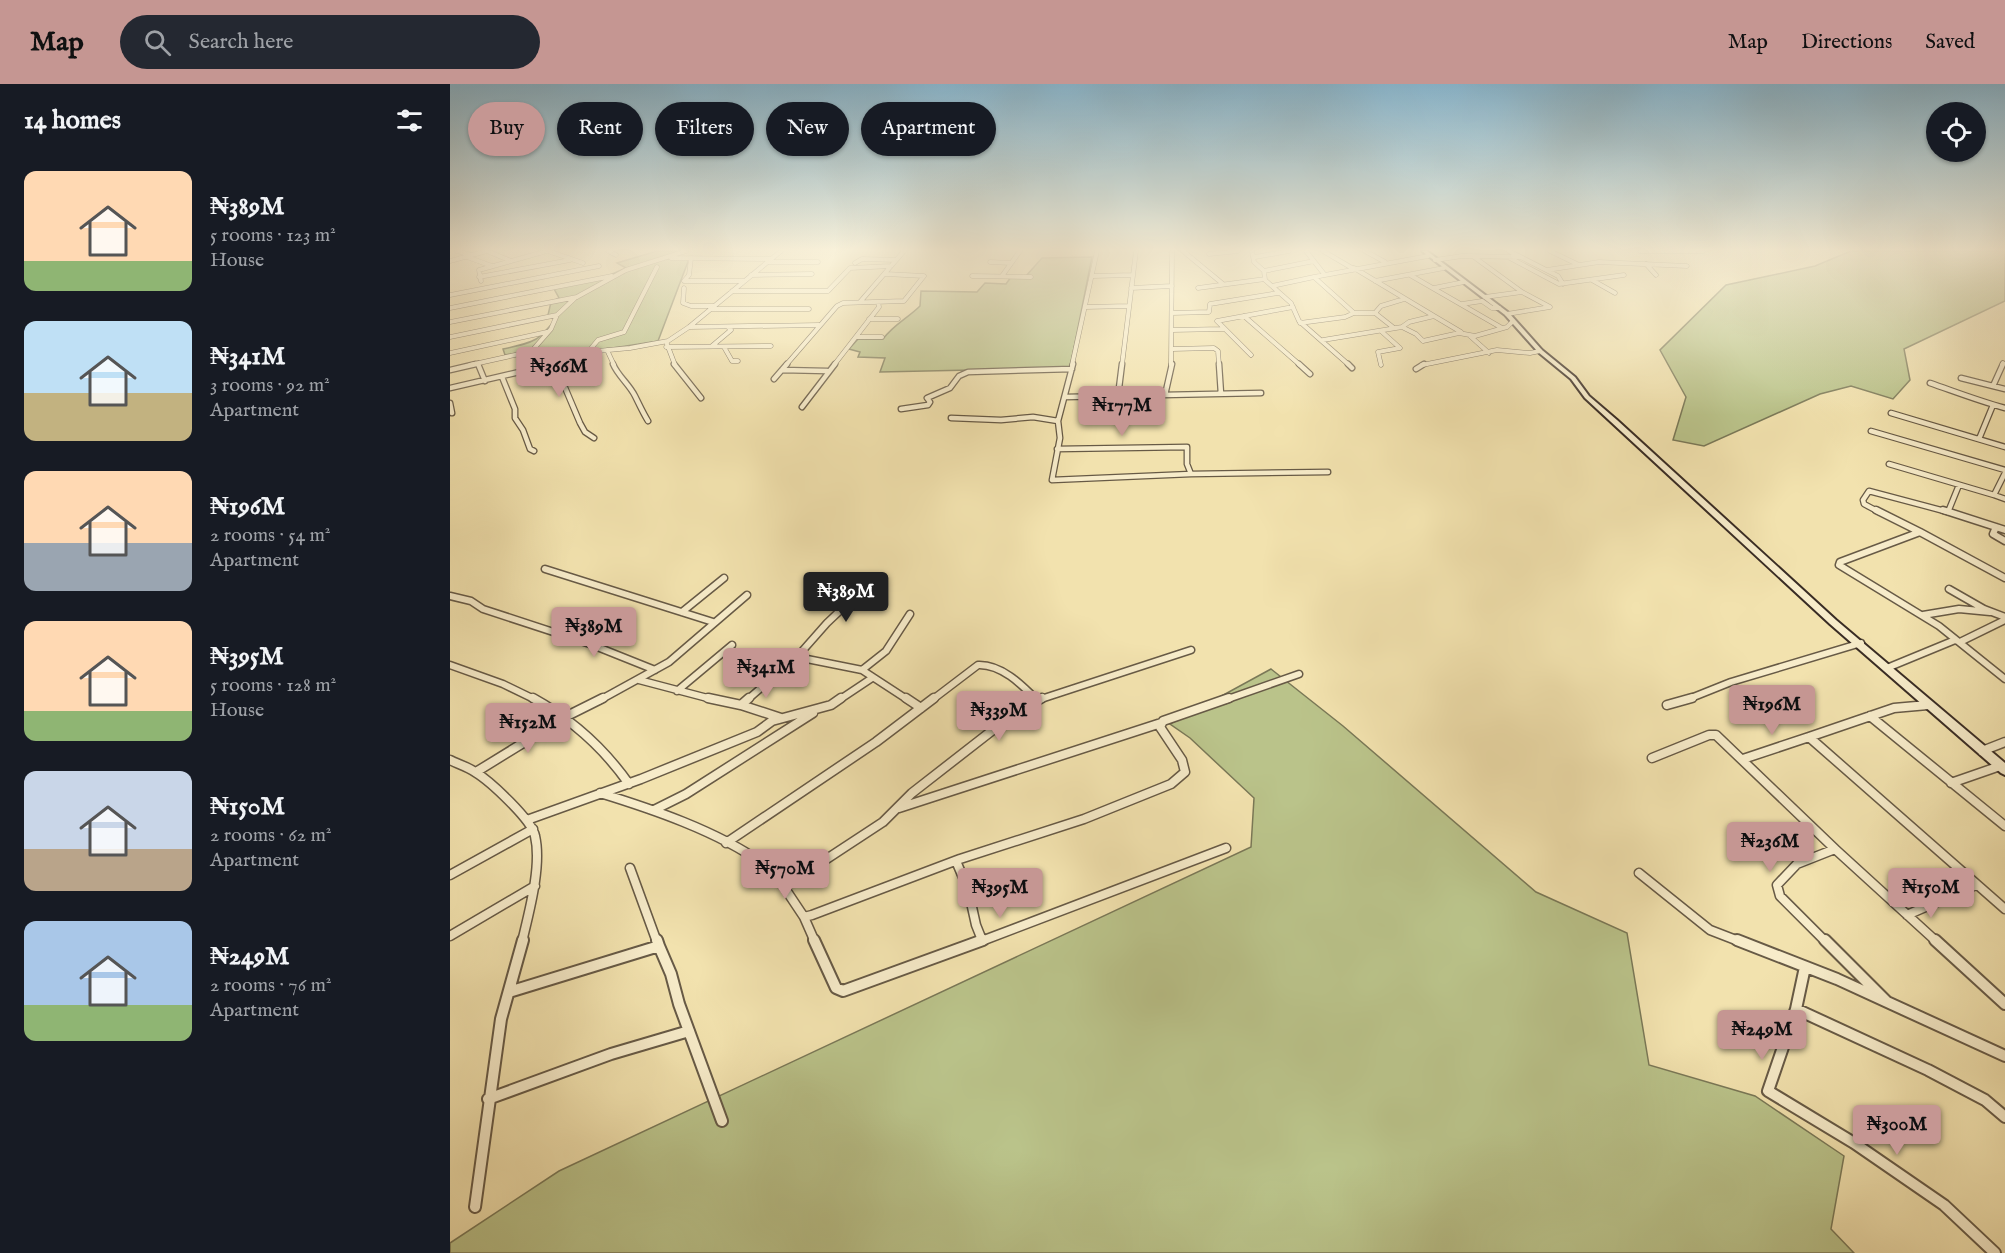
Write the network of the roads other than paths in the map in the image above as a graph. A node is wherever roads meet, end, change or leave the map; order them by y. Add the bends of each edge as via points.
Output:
1 (461, 306) edge
2 (531, 306) edge
3 (567, 306) edge
4 (637, 306) edge
5 (690, 306) edge
6 (838, 306) edge
7 (880, 306) edge
8 (1129, 306) joint
9 (1172, 306) edge
10 (1210, 306) edge
11 (1346, 306) edge
12 (1382, 306) edge
13 (1416, 306) edge
14 (1464, 306) edge
15 (1489, 306) edge
16 (1496, 306) edge
17 (1547, 306) edge
18 (712, 307) junction
19 (1085, 307) joint
20 (1293, 307) joint
21 (450, 308) edge
22 (809, 309) dead end
23 (1172, 313) junction
24 (1354, 313) junction
25 (1375, 313) junction
26 (1506, 314) junction
27 (557, 315) junction
28 (1244, 316) junction
29 (1434, 316) junction
30 (869, 319) junction
31 (898, 319) dead end
32 (450, 322) edge
33 (1300, 323) junction
34 (819, 325) junction
35 (689, 327) junction
36 (728, 327) junction
37 (1402, 327) junction
38 (1502, 327) junction
39 (1223, 329) junction
40 (1392, 329) junction
41 (1172, 330) junction
42 (1381, 331) junction
43 (547, 332) junction
44 (1463, 334) junction
45 (1470, 336) junction
46 (450, 337) edge
47 (857, 337) junction
48 (882, 338) dead end
49 (1390, 339) junction
50 (1323, 340) junction
51 (668, 341) junction
52 (712, 346) junction
53 (771, 346) dead end
54 (666, 347) junction
55 (724, 347) junction
56 (1172, 349) junction
57 (608, 350) junction
58 (1540, 351) junction
59 (588, 352) junction
60 (1489, 352) junction
61 (450, 353) edge
62 (530, 353) junction
63 (555, 355) junction
64 (1251, 355) dead end
65 (738, 361) dead end
66 (2003, 363) dead end
67 (478, 364) junction
68 (554, 364) junction
69 (1380, 365) dead end
70 (1352, 368) dead end
71 (1072, 369) junction
72 (1416, 369) dead end
73 (450, 370) edge
74 (782, 370) junction
75 (827, 371) junction
76 (1310, 374) dead end
77 (502, 377) junction
78 (1961, 378) dead end
79 (774, 380) dead end
80 (485, 381) junction
81 (1930, 383) dead end
82 (1993, 386) junction
83 (2005, 389) edge
84 (450, 390) edge
85 (1261, 393) dead end
86 (1221, 394) junction
87 (1118, 396) junction
88 (1165, 396) junction
89 (701, 398) dead end
90 (1067, 398) junction
91 (450, 403) edge
92 (1993, 405) junction
93 (802, 407) dead end
94 (2005, 408) edge
95 (901, 409) dead end
96 (452, 413) dead end
97 (1891, 413) dead end
98 (951, 418) dead end
99 (648, 421) dead end
100 (1058, 421) junction
101 (1872, 430) dead end
102 (594, 438) dead end
103 (1979, 439) junction
104 (2005, 447) edge
105 (1057, 449) junction
106 (534, 451) dead end
107 (1889, 464) dead end
108 (1328, 472) dead end
109 (2005, 472) edge
110 (1191, 474) junction
111 (1959, 484) junction
112 (1994, 495) junction
113 (2005, 499) edge
114 (1948, 512) junction
115 (1996, 527) junction
116 (2005, 530) edge
117 (1920, 532) junction
118 (2005, 541) edge
119 (545, 569) dead end
120 (724, 578) dead end
121 (2005, 578) edge
122 (863, 581) dead end
123 (1948, 588) dead end
124 (747, 595) dead end
125 (450, 596) edge
126 (682, 612) junction
127 (1990, 612) junction
128 (910, 614) dead end
129 (1923, 615) junction
130 (2005, 619) edge
131 (713, 622) junction
132 (1960, 642) junction
133 (1861, 644) junction
134 (732, 645) dead end
135 (1191, 650) dead end
136 (797, 657) junction
137 (450, 665) edge
138 (1887, 668) junction
139 (655, 670) junction
140 (862, 670) junction
141 (1299, 674) dead end
142 (872, 678) junction
143 (2005, 679) edge
144 (639, 680) junction
145 (676, 691) junction
146 (1037, 700) junction
147 (741, 705) junction
148 (1667, 705) dead end
149 (1928, 705) junction
150 (921, 708) junction
151 (818, 710) junction
152 (567, 716) junction
153 (1869, 716) junction
154 (782, 718) junction
155 (1161, 723) junction
156 (757, 732) junction
157 (1809, 737) junction
158 (771, 741) junction
159 (2005, 742) edge
160 (1982, 751) junction
161 (1652, 758) dead end
162 (1743, 759) junction
163 (450, 760) edge
164 (460, 764) junction
165 (2003, 768) edge
166 (450, 770) edge
167 (476, 772) junction
168 (1951, 783) junction
169 (629, 784) junction
170 (600, 793) junction
171 (897, 808) junction
172 (654, 810) junction
173 (526, 820) junction
174 (2005, 826) edge
175 (533, 829) junction
176 (726, 843) junction
177 (1226, 848) dead end
178 (1835, 849) junction
179 (956, 861) junction
180 (630, 868) dead end
181 (1639, 873) dead end
182 (450, 875) edge
183 (1976, 885) junction
184 (535, 886) junction
185 (784, 887) junction
186 (2003, 905) edge
187 (1907, 915) junction
188 (804, 917) junction
189 (450, 936) edge
190 (982, 940) junction
191 (659, 946) junction
192 (1805, 967) junction
193 (509, 992) junction
194 (1887, 1001) junction
195 (2005, 1004) edge
196 (1796, 1009) junction
197 (689, 1031) junction
198 (2005, 1056) edge
199 (488, 1099) junction
200 (2005, 1117) edge
201 (722, 1121) dead end
202 (476, 1207) dead end
203 (1995, 1253) edge

1 - 21 street
2 - 32 street
3 - 27 street
4 - 59 street via 624,332 598,340
5 - 18 street
6 - 34 street
7 - 30 street
8 - 19 street
8 - 87 street
9 - 23 street
10 - 23 street via 1209,312
11 - 24 street
12 - 25 street
13 - 29 street
14 - 38 street
15 - 26 street
16 - 26 main road
17 - 26 street via 1550,307
18 - 22 street
18 - 35 street
19 - 71 street
20 - 28 street
20 - 33 street
23 - 41 street
24 - 25 street
24 - 33 street
25 - 40 street
26 - 38 street
26 - 58 main road
27 - 43 street
27 - 46 street
28 - 39 street via 1217,321
28 - 76 street
29 - 37 street
29 - 44 street
30 - 31 street
30 - 47 street
33 - 50 street
34 - 36 street
34 - 74 street
35 - 36 street
35 - 51 street
36 - 52 street via 731,330
37 - 40 street
37 - 44 street via 1424,341
38 - 45 street
39 - 41 street
39 - 64 street
40 - 42 street
40 - 49 street
41 - 56 street
42 - 49 street
42 - 50 street
43 - 61 street
43 - 62 street
44 - 45 street
45 - 60 street
47 - 48 street
47 - 75 street
49 - 69 street via 1400,348 1378,352
50 - 70 street
51 - 54 street
51 - 57 street
52 - 54 street
52 - 55 street
53 - 55 street
54 - 89 street via 691,390
55 - 65 street via 732,361
56 - 86 street via 1218,351
56 - 88 street
57 - 59 street
57 - 99 street via 617,373
58 - 60 street
58 - 133 main road
59 - 63 street
60 - 72 street via 1425,362
62 - 63 street
62 - 67 street
63 - 68 street
66 - 82 street
67 - 73 street
67 - 80 street
68 - 77 street
68 - 102 street via 580,423
71 - 90 street
71 - 95 street via 968,372 950,388 927,399 928,405
74 - 75 street
74 - 79 street
75 - 93 street
77 - 80 street
77 - 106 street via 515,418
78 - 82 street
80 - 84 street
81 - 92 street
82 - 83 street
85 - 86 street
86 - 88 street
87 - 88 street
87 - 90 street
90 - 100 street
91 - 96 street
92 - 94 street
92 - 103 street
97 - 103 street
98 - 100 street via 1033,417
100 - 105 street
101 - 109 street
103 - 104 street
105 - 110 street via 1187,447
105 - 110 street via 1051,478 1055,481
107 - 111 street
108 - 110 street
109 - 112 street
111 - 112 street
111 - 114 street
112 - 113 street
114 - 115 street
114 - 117 street via 1869,491 1864,504
115 - 116 street
115 - 118 street via 1993,534
117 - 121 street
117 - 129 street via 1839,565
119 - 126 street
120 - 126 street
122 - 136 street via 865,587
123 - 127 street
124 - 131 street
125 - 139 street
126 - 131 street
127 - 129 street via 1959,609
127 - 130 street
128 - 140 street via 886,651
129 - 132 street
130 - 132 street
131 - 139 street via 672,660
132 - 138 street via 1955,640
132 - 143 street
133 - 138 main road
133 - 148 street
134 - 145 street
135 - 146 street
136 - 140 street
136 - 147 street
137 - 152 street via 534,697
138 - 149 main road
139 - 144 street
140 - 142 street
141 - 155 street
142 - 150 street
142 - 151 street
144 - 145 street
144 - 152 street
145 - 147 street
146 - 150 street via 1017,680 982,664
146 - 171 street via 1007,719
147 - 154 street
149 - 153 street via 1894,708
149 - 160 main road
150 - 176 street
151 - 154 street
151 - 158 street
152 - 167 street
152 - 169 street via 614,760
153 - 157 street
153 - 168 street
154 - 156 street
155 - 171 street
155 - 179 street via 1162,732 1185,768 1171,784 1084,819
156 - 158 street
156 - 169 street
157 - 162 street
157 - 183 street
158 - 172 street
159 - 160 street
160 - 165 main road
161 - 162 street via 1716,735
162 - 178 street
163 - 164 street
164 - 166 street
164 - 167 street
165 - 168 street
167 - 173 street
168 - 174 street
169 - 170 street
170 - 172 street
170 - 173 street
171 - 185 street via 878,825
172 - 176 street
173 - 175 street
175 - 182 street
175 - 184 street via 537,838
176 - 185 street via 763,864
177 - 190 street
178 - 187 street
178 - 194 street via 1797,864 1777,885 1778,890
179 - 188 street
179 - 190 street
180 - 191 street
181 - 192 street via 1710,930
183 - 186 street
183 - 187 street
184 - 189 street
184 - 193 street
185 - 188 street
187 - 195 street
188 - 190 street via 836,988 843,991
191 - 193 street
191 - 197 street
192 - 194 street
192 - 196 street
193 - 199 street
194 - 198 street
196 - 200 street via 1928,1070 1985,1100
196 - 203 street via 1768,1091 1854,1143 1944,1205
197 - 199 street via 589,1061
197 - 201 street
199 - 202 street

